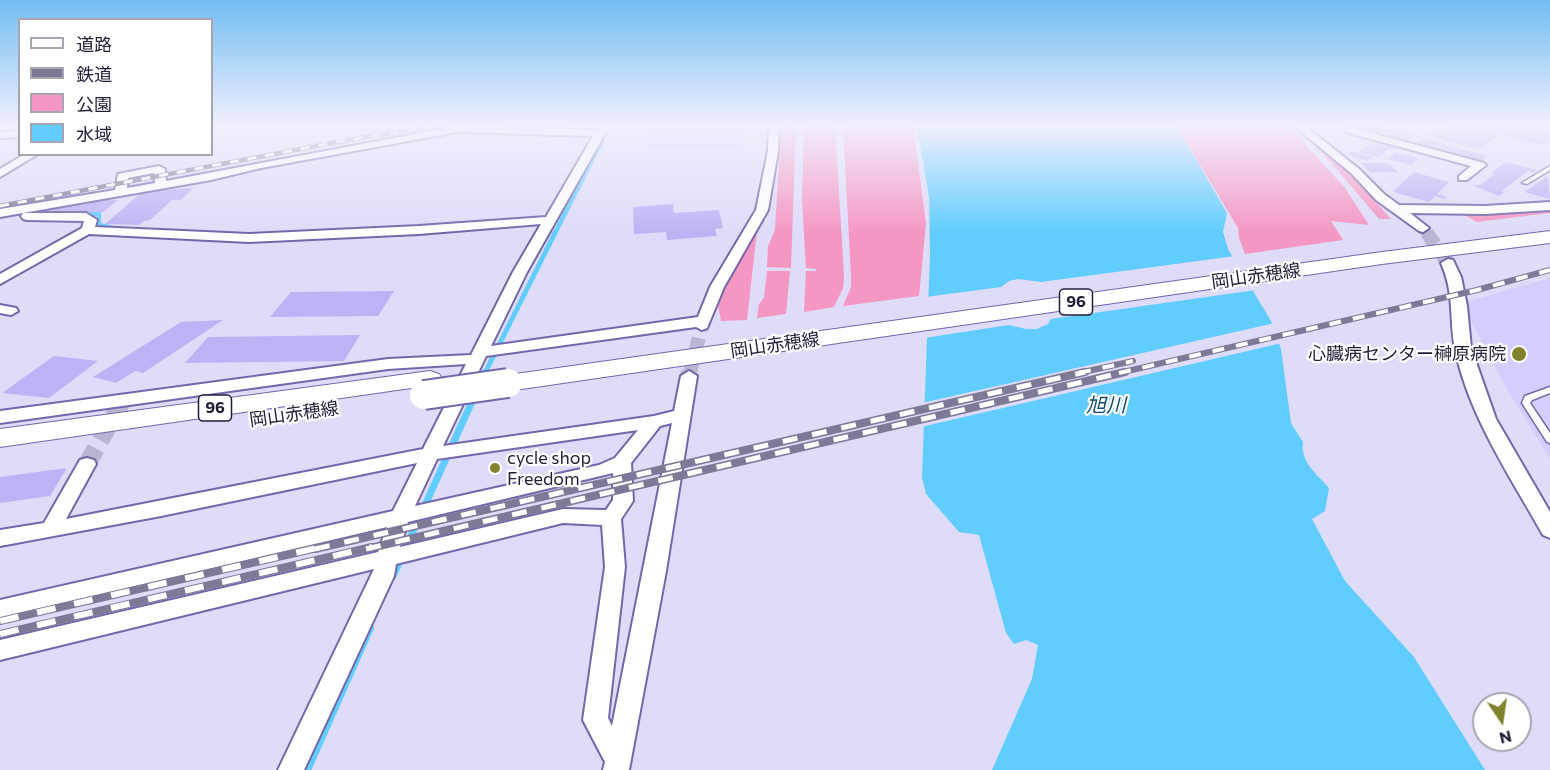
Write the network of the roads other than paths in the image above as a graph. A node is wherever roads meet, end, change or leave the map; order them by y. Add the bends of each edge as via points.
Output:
1 (22, 161) edge
2 (283, 161) edge
3 (584, 161) edge
4 (771, 161) edge
5 (1343, 161) edge
6 (1352, 161) edge
7 (1462, 161) edge
8 (1550, 168) edge
9 (1357, 172) junction
10 (0, 174) edge
11 (1463, 178) dead end
12 (1525, 183) dead end
13 (1550, 207) edge
14 (1397, 209) junction
15 (0, 214) edge
16 (550, 220) junction
17 (1550, 224) edge
18 (1423, 228) tunnel mouth
19 (87, 230) junction
20 (1550, 237) edge
21 (1378, 253) junction
22 (1448, 264) tunnel mouth
23 (0, 280) edge
24 (482, 354) junction
25 (508, 366) junction
26 (689, 376) tunnel mouth
27 (427, 387) junction
28 (1550, 390) edge
29 (682, 416) junction
30 (0, 417) edge
31 (654, 422) junction
32 (0, 438) edge
33 (1550, 440) edge
34 (444, 451) junction
35 (0, 455) edge
36 (622, 462) junction
37 (87, 464) tunnel mouth
38 (407, 516) junction
39 (611, 518) junction
40 (50, 529) junction
41 (1550, 530) edge
42 (0, 538) edge
43 (398, 556) junction
44 (0, 609) edge
45 (0, 650) edge
46 (617, 765) edge
47 (291, 770) edge

1 - 10 street
2 - 15 street
3 - 16 street
4 - 25 street via 762,210 717,287 702,323
5 - 9 street
6 - 9 street via 1365,172
7 - 11 street via 1480,165
8 - 12 lane
9 - 14 street
13 - 14 street
14 - 18 street
15 - 19 street via 86,216 91,220
16 - 19 street via 249,238
16 - 24 street via 520,272
17 - 21 main road, 岡山赤穂線 / 96
19 - 23 street
20 - 21 main road, 岡山赤穂線 / 96
21 - 25 main road, 岡山赤穂線 / 96 via 770,338
22 - 41 street via 1460,306 1463,348 1487,419
24 - 25 street
24 - 30 street
24 - 34 street
25 - 27 main road, 岡山赤穂線 / 96, bridge
26 - 29 street
27 - 32 main road, 岡山赤穂線 / 96
27 - 35 main road, 岡山赤穂線 / 96
28 - 33 lane via 1528,398 1526,403
29 - 31 street
29 - 46 street
31 - 34 street
31 - 36 street
34 - 38 street
34 - 40 street
36 - 38 street via 603,470
36 - 39 street via 622,501
37 - 40 street
38 - 43 street
38 - 44 street
39 - 43 street via 563,516
39 - 46 street via 615,567 595,720
40 - 42 street
43 - 45 street
43 - 47 street via 383,576

